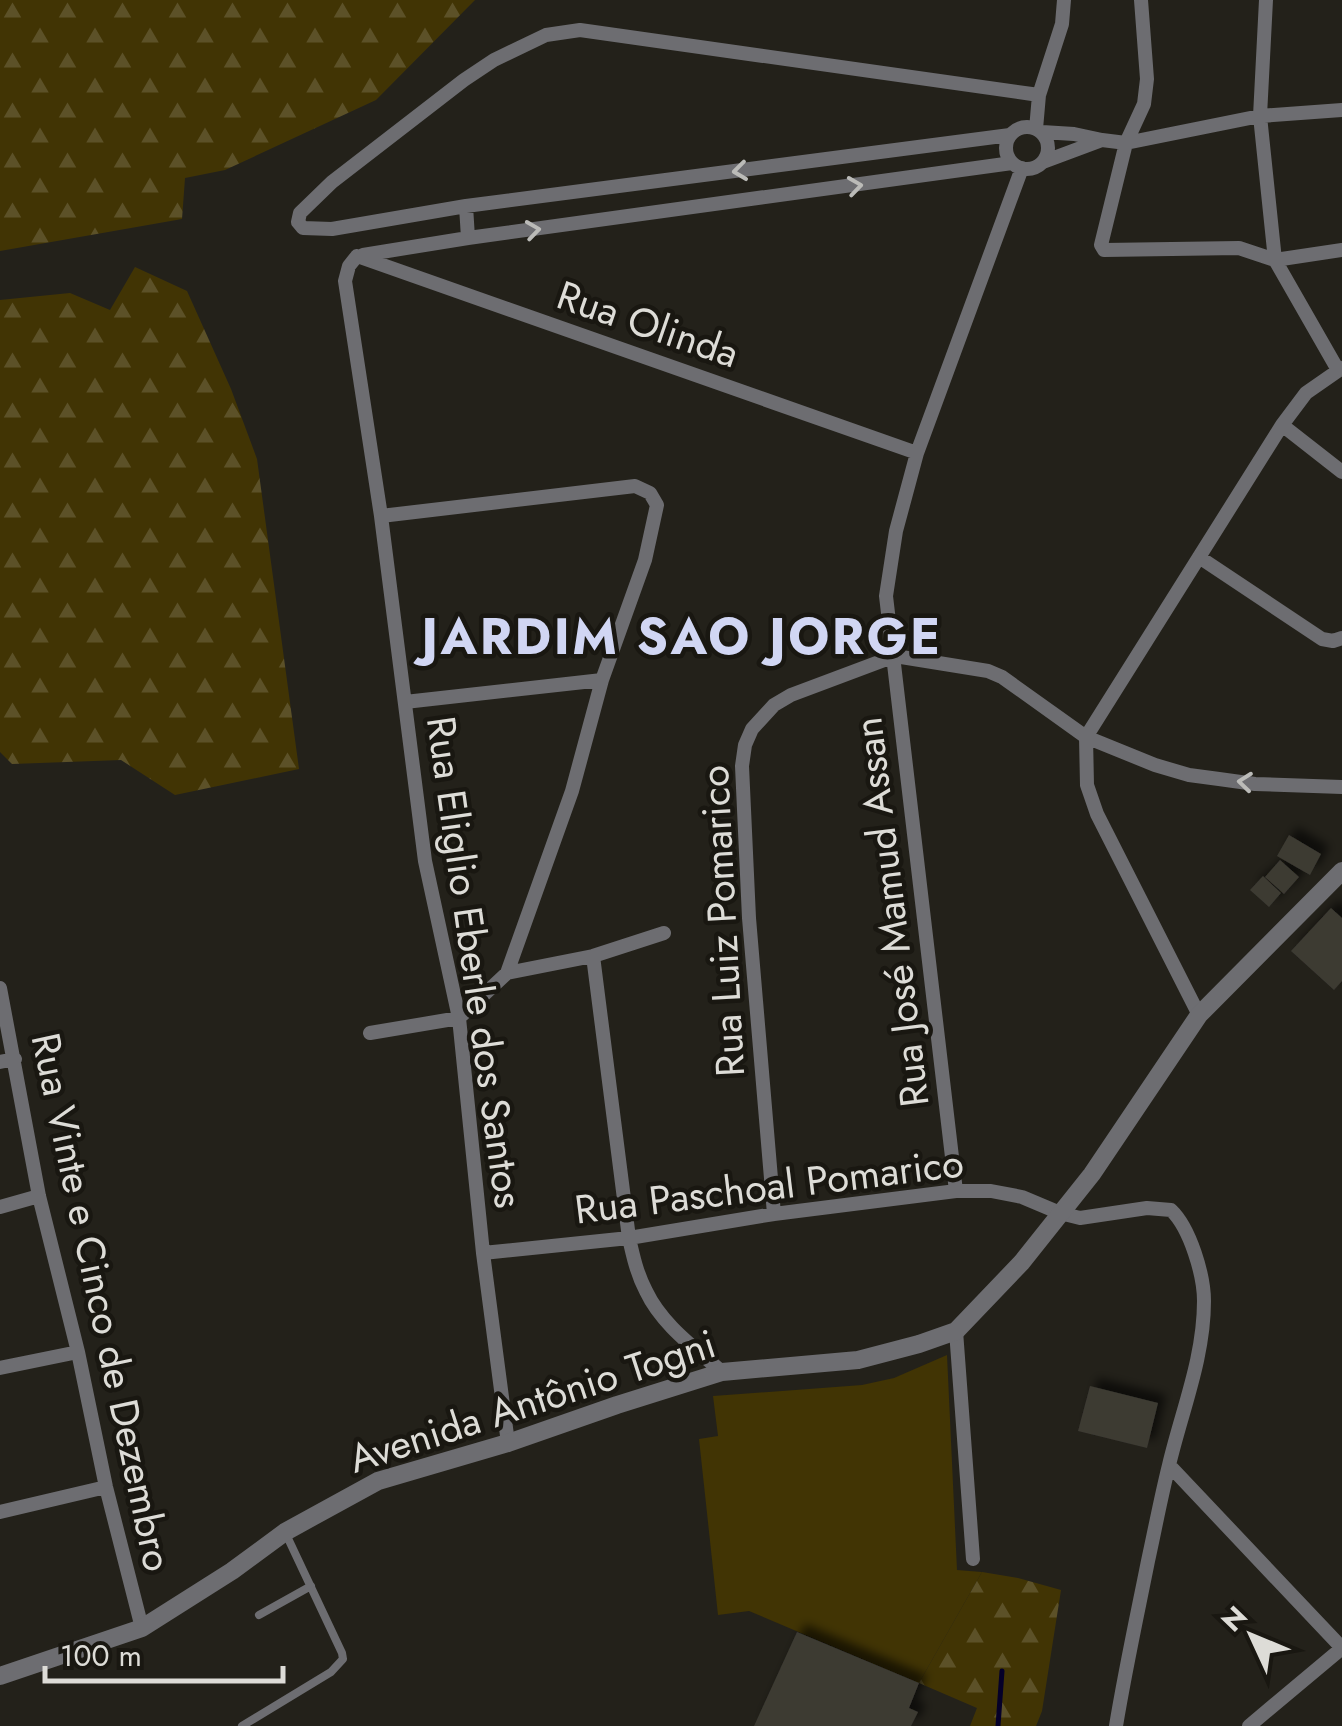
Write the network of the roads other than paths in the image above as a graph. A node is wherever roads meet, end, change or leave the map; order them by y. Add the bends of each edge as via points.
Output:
1 (1064, 0) edge
2 (1141, 0) edge
3 (1266, 0) edge
4 (1039, 95) junction
5 (1342, 110) edge
6 (1260, 116) junction
7 (1039, 130) junction
8 (1010, 135) junction
9 (1102, 140) junction
10 (1126, 143) junction
11 (1043, 162) junction
12 (1017, 166) junction
13 (466, 206) junction
14 (468, 238) junction
15 (1342, 250) edge
16 (358, 256) junction
17 (1276, 260) junction
18 (1340, 369) edge
19 (1282, 424) junction
20 (917, 453) junction
21 (1342, 472) edge
22 (381, 516) junction
23 (1200, 557) junction
24 (1342, 638) edge
25 (895, 656) junction
26 (602, 680) junction
27 (406, 702) junction
28 (1086, 737) junction
29 (1342, 787) edge
30 (1339, 879) edge
31 (664, 932) dead end
32 (593, 956) junction
33 (507, 973) junction
34 (0, 988) edge
35 (1199, 1015) junction
36 (459, 1018) junction
37 (370, 1033) dead end
38 (8, 1061) edge
39 (956, 1191) junction
40 (40, 1196) junction
41 (0, 1206) edge
42 (1060, 1213) junction
43 (774, 1214) junction
44 (628, 1238) junction
45 (484, 1253) junction
46 (956, 1331) junction
47 (78, 1352) junction
48 (0, 1368) edge
49 (722, 1372) junction
50 (508, 1443) junction
51 (1169, 1465) junction
52 (106, 1488) junction
53 (0, 1512) edge
54 (284, 1532) junction
55 (973, 1559) dead end
56 (312, 1586) junction
57 (260, 1615) dead end
58 (142, 1628) junction
59 (1342, 1648) edge
60 (0, 1676) edge
61 (242, 1726) edge
62 (1116, 1726) edge
63 (1249, 1726) edge

1 - 4 street
2 - 10 street via 1146,88
3 - 6 street
4 - 7 street
4 - 13 street via 562,31 464,80 332,182 298,222 332,229
5 - 6 street
6 - 10 street
6 - 17 street
7 - 8 street via 1025,126
7 - 9 street
7 - 11 street via 1048,143
8 - 12 street via 1006,148
8 -> 13 street
9 - 10 street
9 - 11 street
10 - 17 street via 1101,245 1107,252 1239,248
11 - 12 street
14 -> 12 street
12 - 20 street, Rua José Mamud Assan
13 - 14 street
14 - 16 street
15 - 17 street
16 - 20 street, Rua Olinda
16 - 22 street, Rua Eliglio Eberle dos Santos via 345,281
17 - 18 street
18 - 19 street via 1306,393
19 - 21 street
19 - 23 street
20 - 25 street, Rua José Mamud Assan via 886,596
22 - 26 street via 635,486 650,492 657,505 646,560
22 - 27 street, Rua Eliglio Eberle dos Santos
23 - 24 street via 1322,640
23 - 28 street
25 - 28 street via 988,671
25 - 39 street, Rua José Mamud Assan
25 - 43 street, Rua Luiz Pomarico via 791,695 760,719 745,745 750,918
26 - 27 street
26 - 33 street via 572,791
27 - 36 street, Rua Eliglio Eberle dos Santos via 425,862
29 -> 28 street via 1189,775
28 - 35 street via 1086,785 1097,814
30 - 35 street, Avenida Antônio Togni
31 - 32 street
32 - 33 street
32 - 44 street
33 - 36 street
34 - 38 street, Rua Vinte e Cinco de Dezembro
35 - 42 street, Avenida Antônio Togni
36 - 37 street
36 - 45 street, Rua Eliglio Eberle dos Santos
38 - 40 street, Rua Vinte e Cinco de Dezembro
39 - 42 street, Rua Paschoal Pomarico via 1022,1197
39 - 43 street, Rua Paschoal Pomarico
40 - 41 street
40 - 47 street, Rua Vinte e Cinco de Dezembro
42 - 46 street, Avenida Antônio Togni
42 - 51 street, Rua Paschoal Pomarico via 1080,1218 1167,1208 1188,1235 1202,1282 1203,1327
43 - 44 street, Rua Paschoal Pomarico
44 - 45 street, Rua Paschoal Pomarico
44 - 49 street via 656,1310
45 - 50 street, Rua Eliglio Eberle dos Santos
46 - 49 street, Avenida Antônio Togni via 858,1360
46 - 55 street
47 - 48 street
47 - 52 street, Rua Vinte e Cinco de Dezembro
49 - 50 street, Avenida Antônio Togni
50 - 54 street, Avenida Antônio Togni via 378,1482
51 - 59 street
51 - 62 street
52 - 53 street
52 - 58 street, Rua Vinte e Cinco de Dezembro
54 - 56 lane
54 - 58 street, Avenida Antônio Togni
56 - 57 lane
56 - 61 lane via 341,1662
58 - 60 street, Avenida Antônio Togni
59 - 63 street

